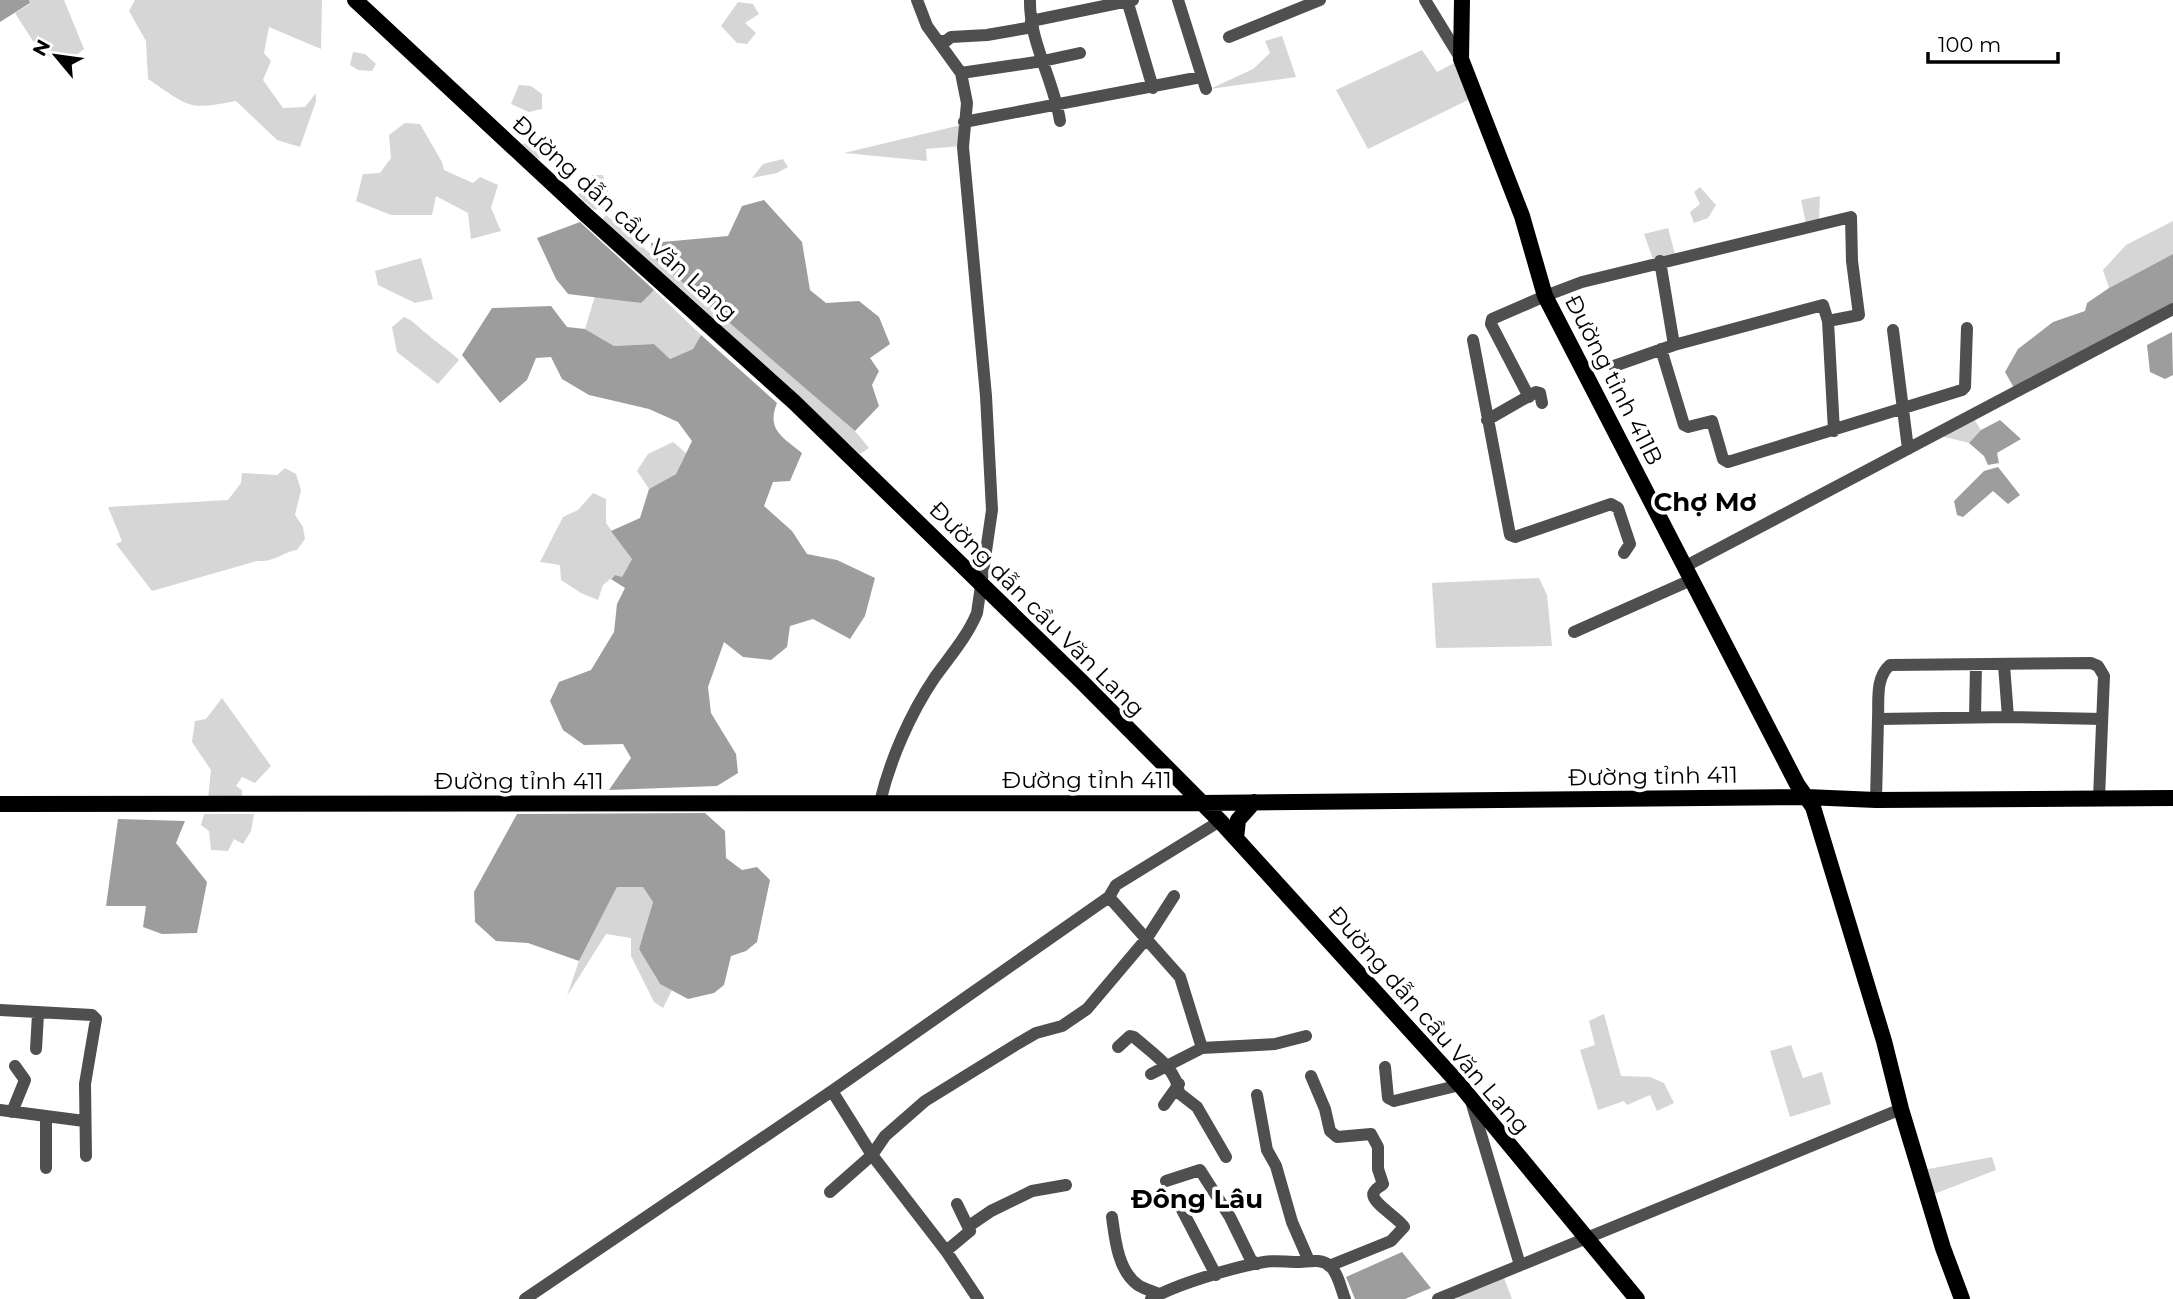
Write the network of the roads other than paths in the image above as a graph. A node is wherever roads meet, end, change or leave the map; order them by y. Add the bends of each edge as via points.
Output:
1 (355, 0) edge
2 (916, 0) edge
3 (1030, 0) edge
4 (1178, 0) edge
5 (1320, 0) edge
6 (1425, 0) edge
7 (1462, 0) edge
8 (1129, 1) edge
9 (1032, 24) junction
10 (1228, 37) dead end
11 (938, 41) junction
12 (1080, 53) dead end
13 (1461, 59) junction
14 (1043, 61) junction
15 (961, 73) junction
16 (1153, 88) junction
17 (1058, 105) junction
18 (1060, 121) dead end
19 (964, 122) junction
20 (1660, 261) junction
21 (1545, 296) junction
22 (2173, 309) edge
23 (1828, 321) junction
24 (1967, 328) dead end
25 (1893, 330) dead end
26 (1473, 340) dead end
27 (1668, 347) junction
28 (1614, 366) dead end
29 (1529, 397) junction
30 (1542, 403) dead end
31 (1902, 408) junction
32 (1487, 420) junction
33 (1834, 431) junction
34 (1908, 449) junction
35 (1624, 553) dead end
36 (1687, 573) junction
37 (981, 584) junction
38 (1574, 632) dead end
39 (1976, 665) junction
40 (2004, 665) junction
41 (1975, 717) junction
42 (2008, 717) junction
43 (1878, 719) junction
44 (2102, 719) junction
45 (1168, 770) junction
46 (1806, 797) junction
47 (2099, 798) junction
48 (2173, 798) edge
49 (1876, 800) junction
50 (880, 802) junction
51 (1254, 802) junction
52 (1156, 803) junction
53 (1201, 803) junction
54 (0, 804) edge
55 (1220, 821) junction
56 (1236, 838) junction
57 (1174, 896) dead end
58 (1109, 897) junction
59 (1147, 938) junction
60 (0, 1010) edge
61 (38, 1014) junction
62 (1306, 1036) dead end
63 (1118, 1047) dead end
64 (1202, 1048) junction
65 (36, 1049) dead end
66 (1167, 1065) junction
67 (15, 1066) dead end
68 (1385, 1067) dead end
69 (1151, 1074) dead end
70 (1311, 1076) dead end
71 (1179, 1084) junction
72 (832, 1091) junction
73 (1465, 1092) junction
74 (1257, 1095) dead end
75 (1164, 1105) dead end
76 (1900, 1109) junction
77 (6, 1111) edge
78 (46, 1117) junction
79 (84, 1121) junction
80 (872, 1155) junction
81 (86, 1156) dead end
82 (1226, 1157) dead end
83 (46, 1168) dead end
84 (1166, 1181) dead end
85 (1066, 1185) dead end
86 (830, 1192) dead end
87 (957, 1204) dead end
88 (1179, 1204) dead end
89 (1112, 1217) dead end
90 (969, 1226) junction
91 (1586, 1236) junction
92 (946, 1251) junction
93 (1309, 1261) junction
94 (1257, 1264) junction
95 (1520, 1265) junction
96 (1329, 1266) junction
97 (1216, 1275) junction
98 (1155, 1297) edge
99 (1447, 1297) edge
100 (525, 1299) edge
101 (978, 1299) edge
102 (1345, 1299) edge
103 (1637, 1299) edge
104 (1962, 1299) edge

1 - 37 main road, Đường dẫn cầu Văn Lang via 794,402
2 - 11 street
3 - 9 street
4 - 16 street via 1203,83
5 - 10 street
6 - 13 street
7 - 13 main road, Đường tỉnh 411B
8 - 9 street
8 - 16 street
9 - 11 street
9 - 14 street
11 - 15 street
12 - 14 street
13 - 21 main road, Đường tỉnh 411B via 1522,216
14 - 15 street
14 - 17 street
15 - 19 street via 967,103
16 - 17 street
17 - 18 street
17 - 19 street
19 - 37 street via 992,510
20 - 21 street
20 - 23 street via 1850,217 1859,315
20 - 27 street
21 - 29 street via 1491,322
21 - 36 main road, Đường tỉnh 411B
22 - 34 street
23 - 27 street via 1826,307 1819,304
23 - 33 street
24 - 31 street via 1965,387
25 - 31 street
26 - 32 street
27 - 28 street
27 - 33 street via 1684,425 1712,421 1725,461
29 - 30 street via 1538,392
29 - 32 street
31 - 33 street
31 - 34 street
32 - 35 street via 1512,536 1611,505 1618,508 1630,544
34 - 36 street
36 - 38 street
36 - 46 main road, Đường tỉnh 411B
37 - 45 main road, Đường dẫn cầu Văn Lang
37 - 50 street via 971,626 928,690 889,765
39 - 40 street
39 - 41 street
39 - 43 street via 1890,665 1880,681
40 - 42 street
40 - 44 street via 2098,666 2104,676
41 - 42 street
41 - 43 street
42 - 44 street
43 - 49 street
44 - 47 street
45 - 52 main road via 1166,790
45 - 53 main road, Đường dẫn cầu Văn Lang
46 - 49 main road, Đường tỉnh 411
46 - 51 main road, Đường tỉnh 411
46 - 76 main road, Đường tỉnh 411B via 1813,807 1884,1041
47 - 48 main road, Đường tỉnh 411
47 - 49 main road, Đường tỉnh 411
50 - 52 main road, Đường tỉnh 411
50 - 54 main road, Đường tỉnh 411
51 - 53 main road, Đường tỉnh 411
51 - 56 main road via 1238,820
52 - 53 main road, Đường tỉnh 411
53 - 55 main road, Đường dẫn cầu Văn Lang
55 - 56 main road, Đường dẫn cầu Văn Lang
55 - 58 street via 1116,886
56 - 73 main road, Đường dẫn cầu Văn Lang
57 - 59 street
58 - 59 street
58 - 72 street
59 - 64 street via 1180,977
59 - 80 street via 1087,1009 1062,1026 1017,1044 925,1101 885,1136
60 - 61 street
61 - 65 street
61 - 79 street via 92,1015 96,1019
62 - 64 street via 1275,1044
63 - 66 street via 1134,1037
64 - 66 street
66 - 69 street
66 - 71 street
67 - 77 street via 25,1080
68 - 73 street via 1388,1098 1394,1101
70 - 96 street via 1333,1135 1371,1135 1383,1184 1373,1197 1404,1227 1391,1241
71 - 75 street
71 - 82 street via 1180,1095 1197,1107
72 - 80 street
72 - 100 street
73 - 91 main road, Đường dẫn cầu Văn Lang
73 - 95 street
74 - 93 street via 1267,1150
76 - 91 street
76 - 104 main road, Đường tỉnh 411B
77 - 78 street
78 - 79 street
78 - 83 street
79 - 81 street
80 - 86 street
80 - 92 street
84 - 94 street via 1200,1170
85 - 90 street via 1032,1191
87 - 90 street
88 - 97 street
89 - 98 street via 1128,1273
90 - 92 street via 970,1231
91 - 95 street
91 - 103 main road, Đường dẫn cầu Văn Lang
92 - 101 street
93 - 94 street
93 - 96 street
94 - 97 street
95 - 99 street
96 - 102 street
97 - 98 street

